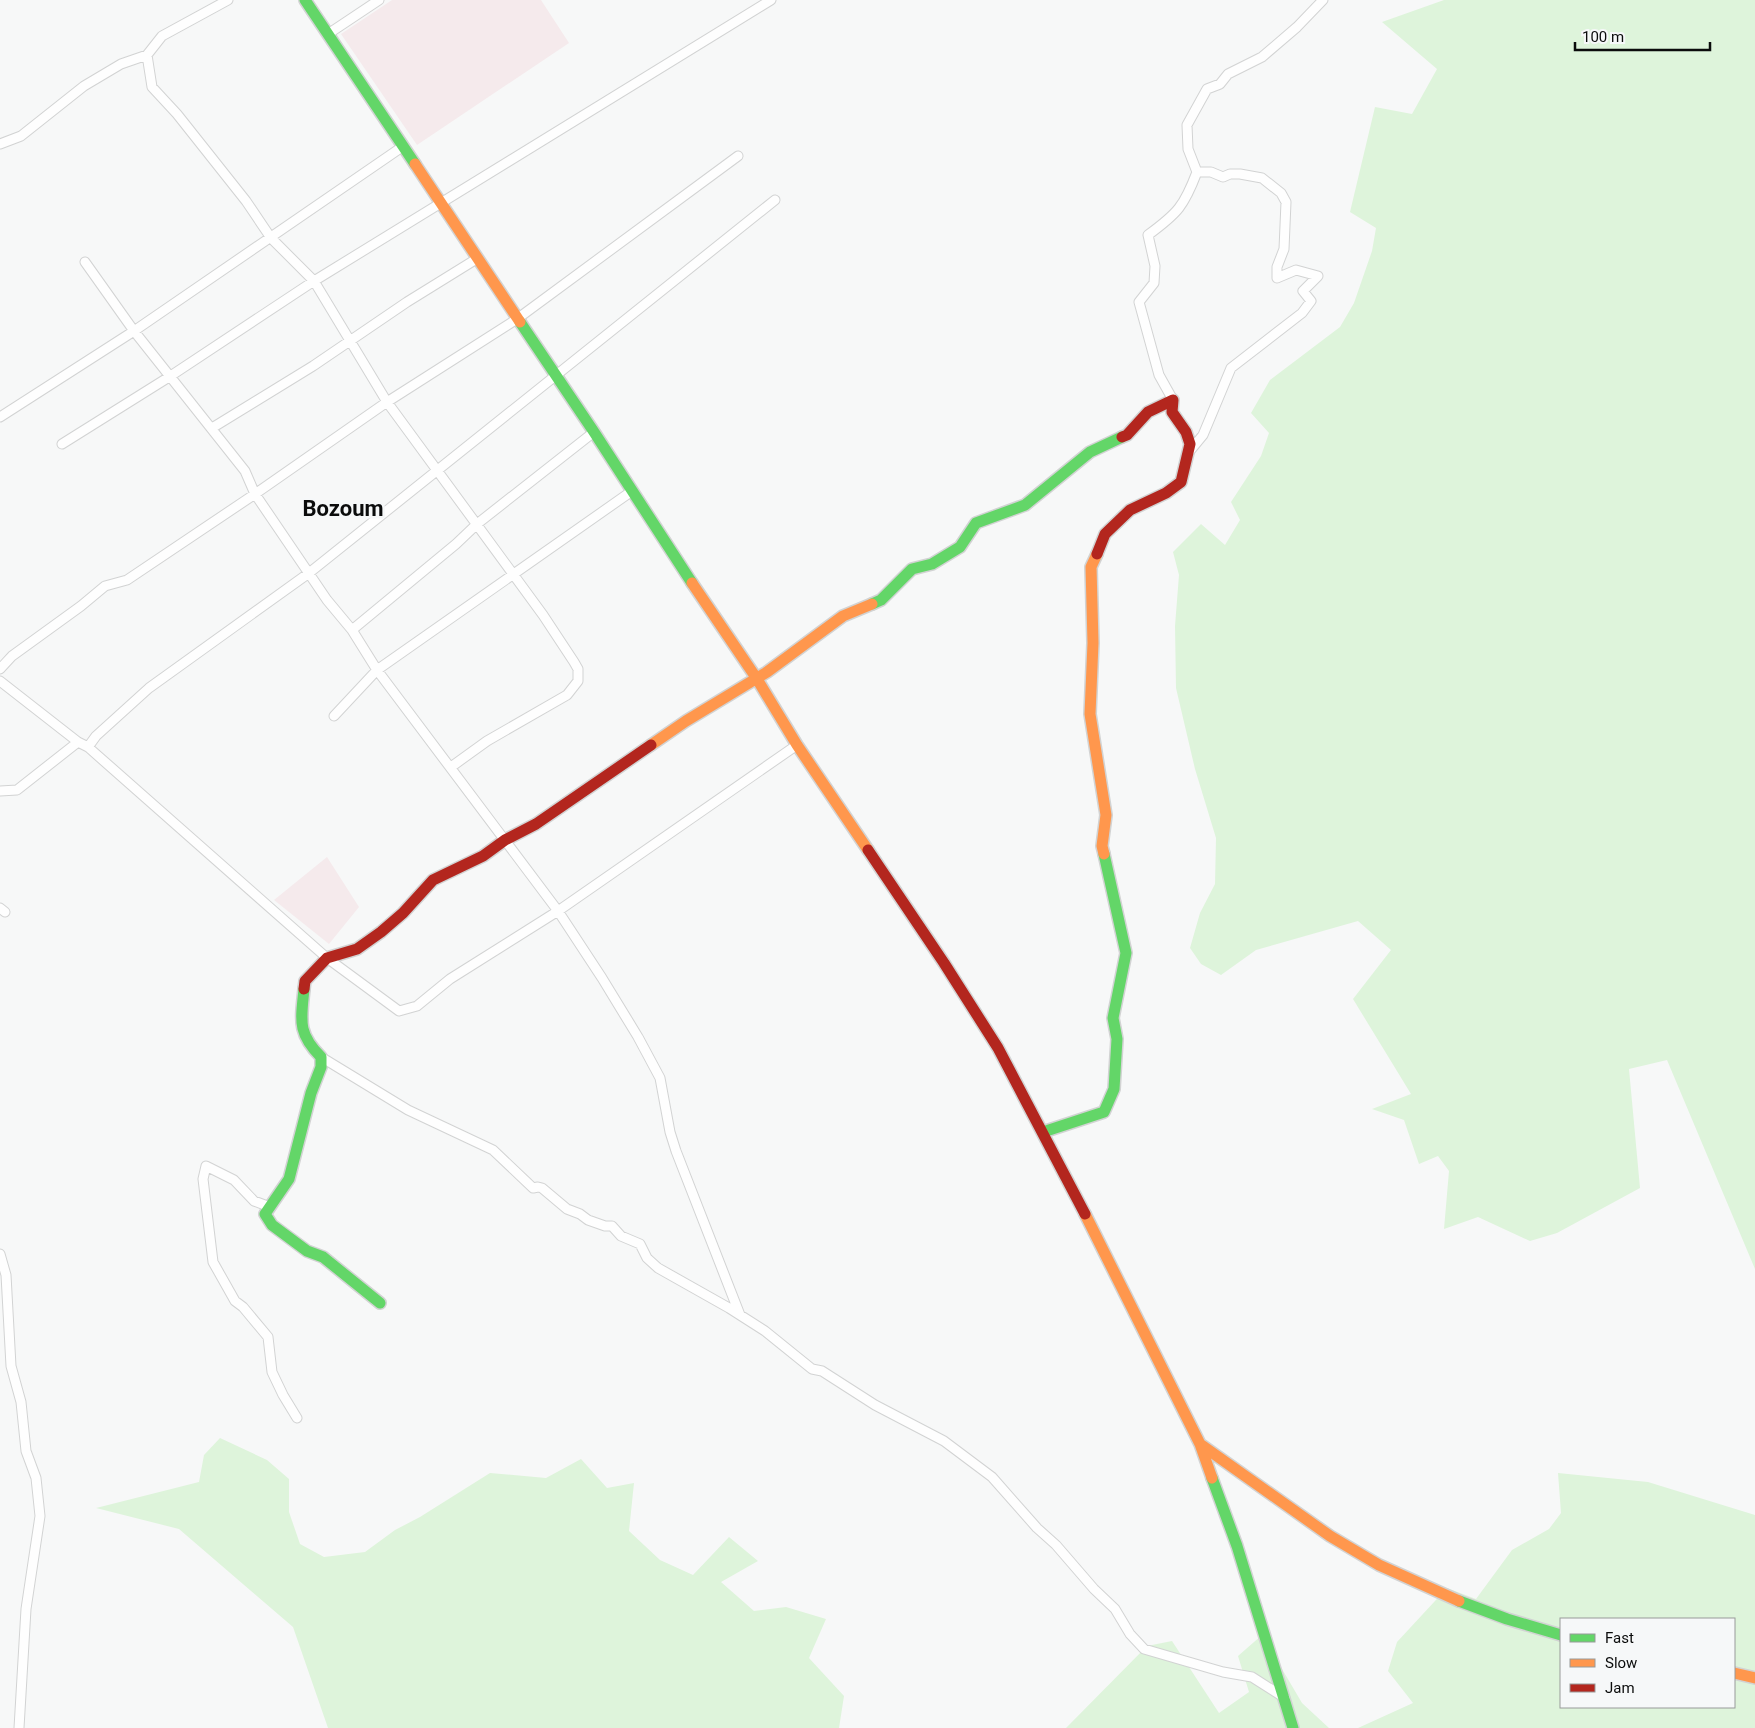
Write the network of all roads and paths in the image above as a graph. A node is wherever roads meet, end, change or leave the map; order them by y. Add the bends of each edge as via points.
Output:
1 (228, 0) edge
2 (305, 0) edge
3 (379, 0) edge
4 (771, 0) edge
5 (1322, 0) edge
6 (328, 34) junction
7 (147, 55) junction
8 (0, 144) edge
9 (402, 147) junction
10 (738, 156) dead end
11 (1197, 172) junction
12 (775, 200) dead end
13 (441, 202) junction
14 (271, 238) junction
15 (478, 258) junction
16 (85, 262) dead end
17 (314, 281) junction
18 (517, 319) junction
19 (134, 331) junction
20 (350, 339) junction
21 (555, 375) junction
22 (170, 377) junction
23 (1173, 400) junction
24 (387, 402) junction
25 (0, 417) edge
26 (212, 428) junction
27 (594, 432) junction
28 (62, 444) dead end
29 (1186, 455) junction
30 (436, 470) junction
31 (632, 491) junction
32 (255, 494) junction
33 (477, 524) junction
34 (309, 572) junction
35 (514, 574) junction
36 (352, 630) junction
37 (0, 670) edge
38 (377, 670) junction
39 (757, 679) junction
40 (0, 681) edge
41 (334, 716) dead end
42 (78, 742) junction
43 (797, 745) junction
44 (88, 747) junction
45 (451, 767) junction
46 (0, 791) edge
47 (505, 840) junction
48 (558, 911) junction
49 (327, 958) junction
50 (320, 1057) junction
51 (1044, 1132) junction
52 (270, 1207) junction
53 (0, 1254) edge
54 (380, 1303) dead end
55 (740, 1315) junction
56 (296, 1418) dead end
57 (1200, 1444) junction
58 (1560, 1635) edge
59 (1735, 1673) edge
60 (1755, 1678) edge
61 (1286, 1698) junction
62 (19, 1728) edge
63 (1293, 1728) edge

1 - 7 street via 162,36
2 - 6 main road
3 - 6 street
4 - 13 street
5 - 11 street via 1262,57 1207,89 1187,125 1188,149
6 - 9 main road
7 - 8 street via 121,64 84,86 21,136
7 - 14 street via 152,87 177,114
9 - 13 main road
9 - 14 street
10 - 18 street
11 - 23 street via 1187,196 1173,216 1148,235 1155,266 1154,283 1139,302 1159,375
11 - 29 street via 1211,172 1223,177 1240,174 1262,178 1281,193 1286,202 1284,249 1277,267 1277,278 1296,270 1318,276 1303,291 1310,301 1302,313 1230,368 1203,435
12 - 21 street
13 - 15 main road
13 - 17 street
14 - 17 street
14 - 19 street
15 - 18 main road
15 - 20 street
16 - 19 street
17 - 20 street
17 - 22 street
18 - 21 main road
18 - 24 street
19 - 22 street
19 - 25 street
20 - 24 street
20 - 26 street via 313,366
21 - 27 main road
21 - 30 street
22 - 26 street
22 - 28 street
23 - 29 main road via 1172,412 1190,444
23 - 39 main road via 1148,412 1127,435 1090,452 1025,505 976,523 960,547 932,564 912,569 881,600 843,616
24 - 30 street
24 - 32 street
26 - 32 street via 245,471
27 - 31 main road
27 - 33 street
29 - 51 main road via 1181,482 1130,510 1105,534 1091,568 1094,643 1090,714 1106,814 1102,846 1126,953 1113,1018 1117,1039 1114,1089 1104,1112
30 - 33 street
30 - 34 street
31 - 35 street
31 - 39 main road
32 - 34 street
32 - 37 street via 127,580 105,586 12,656
33 - 35 street
33 - 36 street
34 - 36 street
34 - 44 street via 149,688
35 - 38 street
35 - 45 street via 574,662 578,681 568,695 487,741
36 - 38 street
38 - 41 street
38 - 45 street
39 - 43 main road
39 - 47 main road via 686,722 536,824
40 - 42 street
42 - 44 street
42 - 46 street via 17,790
43 - 48 street
43 - 51 main road via 964,994
44 - 49 street
45 - 47 street
47 - 48 street
47 - 49 main road via 483,856 433,880 403,913 357,949
48 - 49 street via 450,979 417,1006 399,1011
48 - 55 street via 655,1067 663,1088 676,1151
49 - 50 main road via 304,981 300,1026
50 - 52 main road via 321,1067 289,1179
50 - 55 street via 408,1110 493,1150 533,1188 542,1188 566,1209 588,1220 612,1226 621,1236 640,1244 647,1258 658,1268
51 - 57 main road
52 - 54 main road via 265,1214 272,1225 307,1251 323,1257
52 - 56 street via 254,1201 234,1180 206,1166 203,1179 213,1262 235,1301 268,1337 272,1372
53 - 62 street via 6,1275 11,1366 21,1402 26,1451 36,1478 40,1516 26,1609
55 - 61 street via 812,1369 822,1371 875,1405 944,1441 992,1477 1115,1609 1130,1634 1144,1649 1252,1677
57 - 58 main road via 1330,1536 1379,1564 1507,1620
57 - 61 main road via 1238,1546
59 - 60 main road
61 - 63 main road

